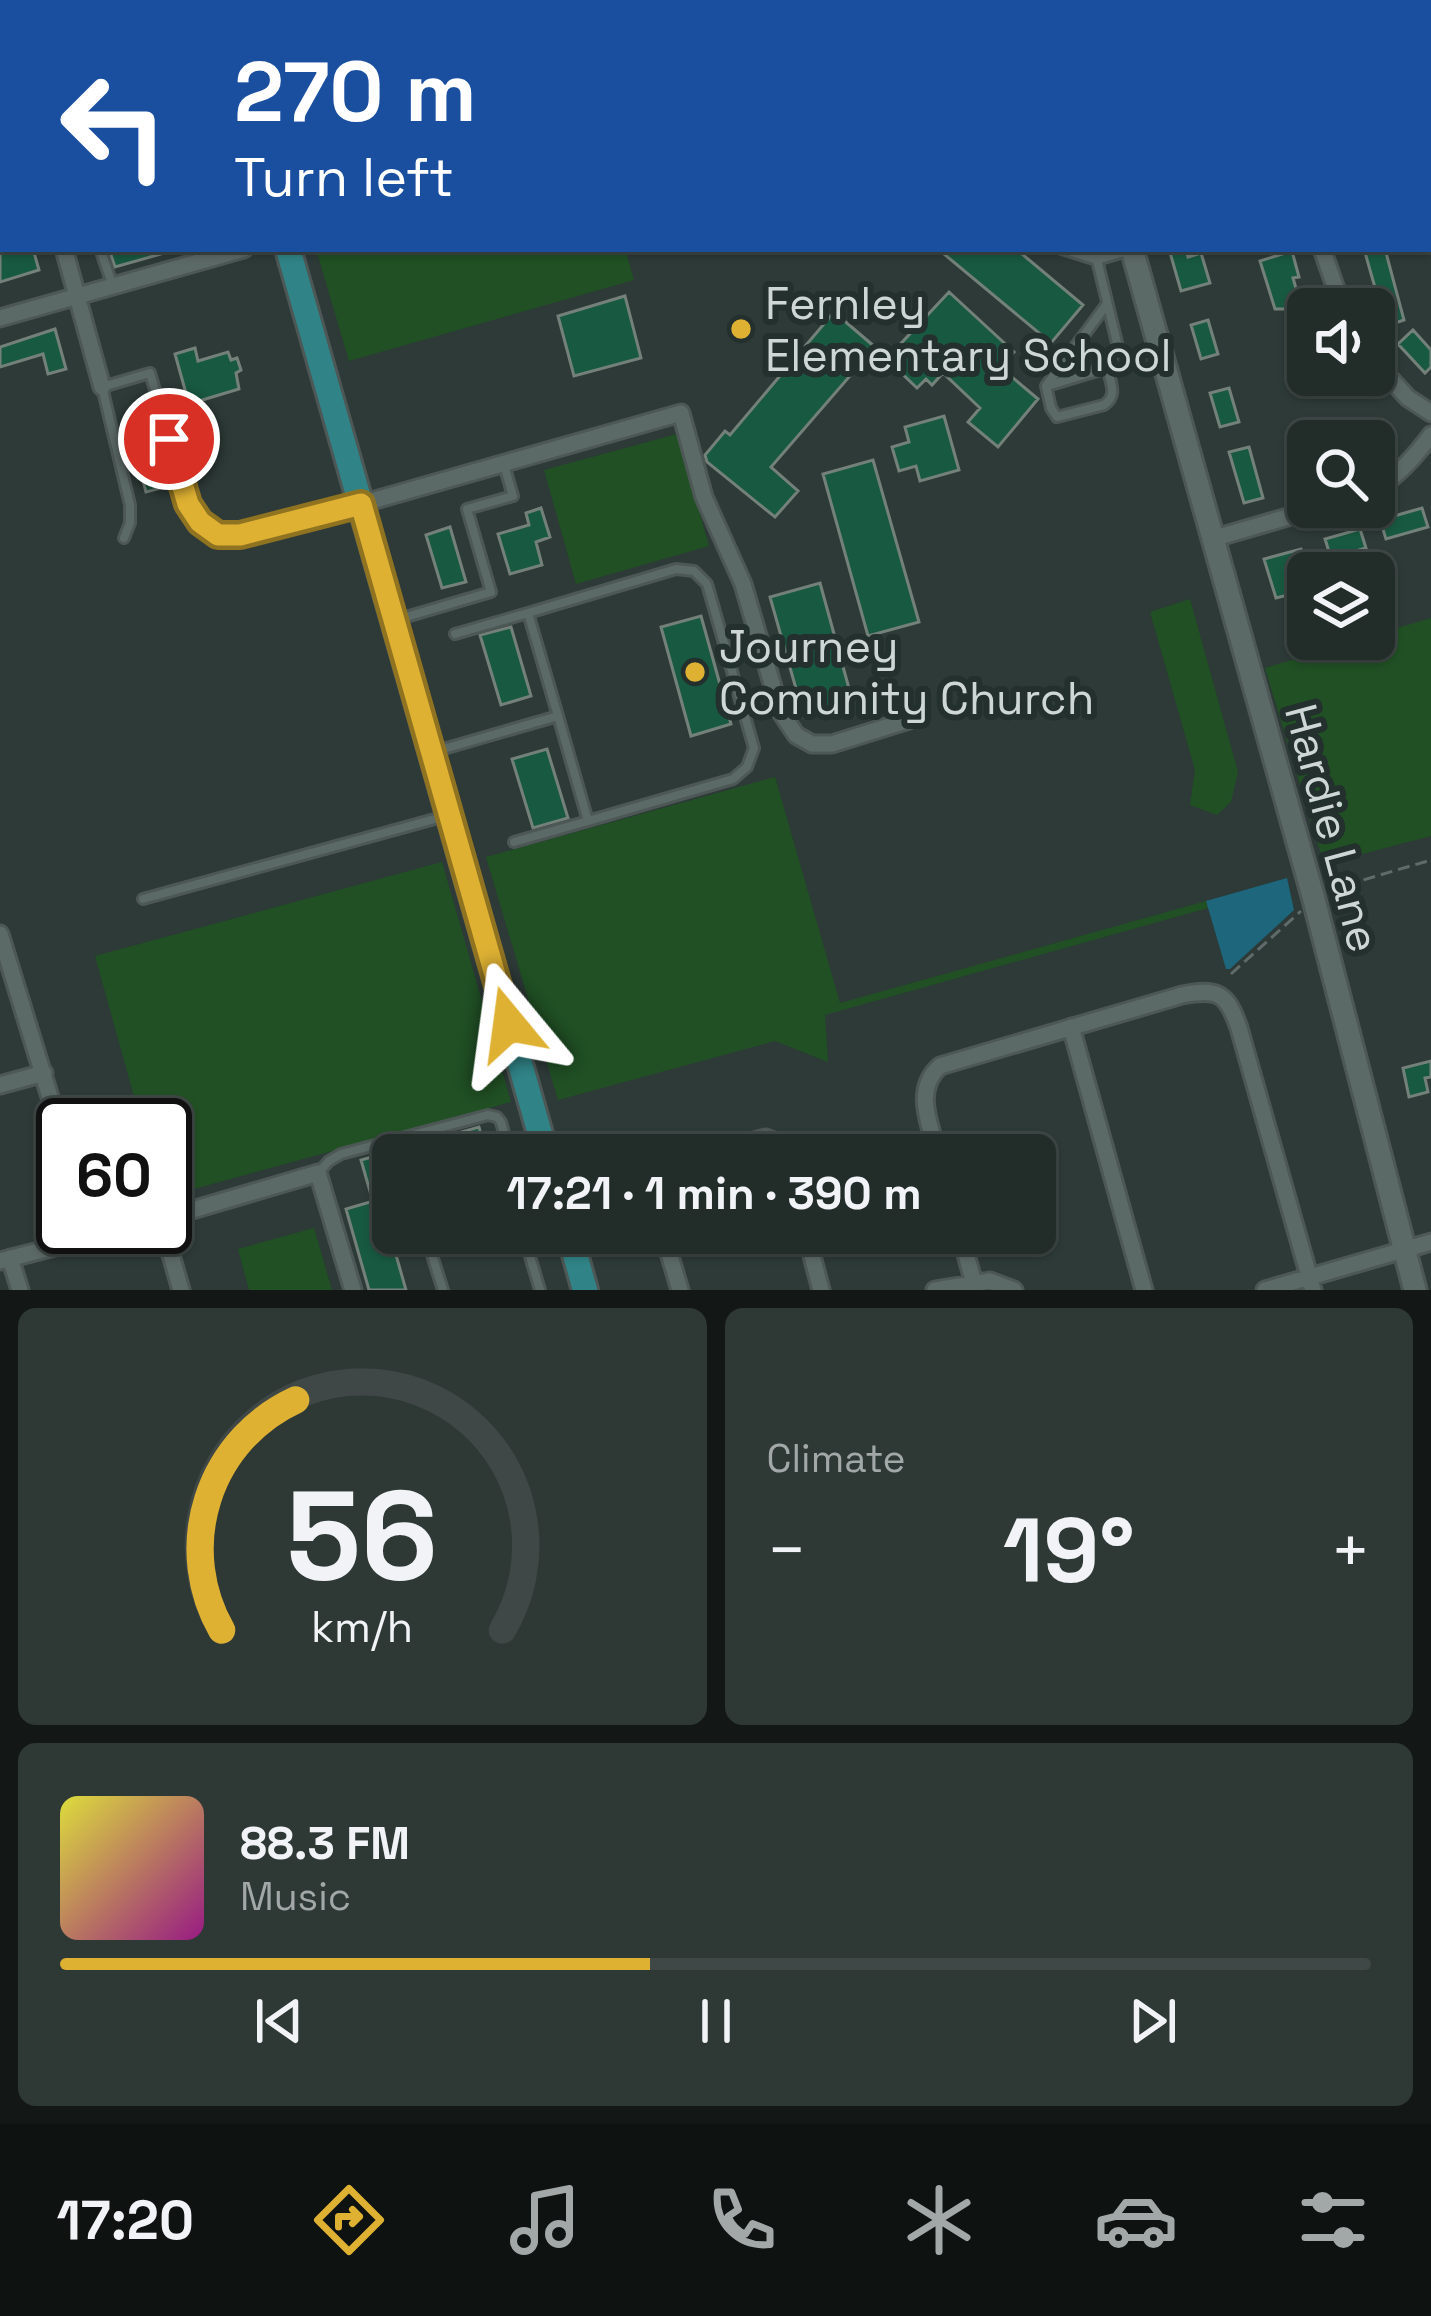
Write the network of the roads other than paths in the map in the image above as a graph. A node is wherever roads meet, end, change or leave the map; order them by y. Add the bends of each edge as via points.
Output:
1 (65, 252) edge
2 (101, 252) edge
3 (289, 252) edge
4 (1072, 252) edge
5 (1095, 252) edge
6 (1122, 252) edge
7 (1133, 252) edge
8 (1323, 252) edge
9 (214, 253) edge
10 (1097, 260) junction
11 (113, 286) junction
12 (1335, 288) edge
13 (76, 296) junction
14 (1107, 304) junction
15 (0, 318) edge
16 (1107, 368) junction
17 (1395, 384) edge
18 (1046, 386) junction
19 (102, 387) junction
20 (1431, 413) edge
21 (1431, 435) edge
22 (504, 464) junction
23 (1395, 477) edge
24 (361, 504) junction
25 (1287, 517) edge
26 (124, 538) dead end
27 (1212, 539) junction
28 (528, 613) junction
29 (394, 620) junction
30 (455, 634) dead end
31 (558, 716) junction
32 (909, 720) dead end
33 (432, 753) junction
34 (449, 814) junction
35 (588, 820) junction
36 (514, 842) dead end
37 (143, 898) dead end
38 (1, 934) edge
39 (1070, 1027) junction
40 (44, 1073) junction
41 (0, 1085) edge
42 (52, 1098) edge
43 (416, 1134) edge
44 (504, 1134) edge
45 (540, 1134) edge
46 (933, 1134) edge
47 (372, 1146) edge
48 (319, 1173) junction
49 (192, 1210) edge
50 (1431, 1242) edge
51 (1404, 1250) junction
52 (36, 1252) edge
53 (171, 1254) edge
54 (432, 1254) edge
55 (529, 1254) edge
56 (574, 1254) edge
57 (669, 1254) edge
58 (812, 1254) edge
59 (966, 1254) edge
60 (5, 1260) edge
61 (1311, 1284) edge
62 (974, 1286) edge
63 (20, 1290) edge
64 (181, 1290) edge
65 (352, 1290) edge
66 (443, 1290) edge
67 (540, 1290) edge
68 (585, 1290) edge
69 (680, 1290) edge
70 (821, 1290) edge
71 (935, 1290) edge
72 (1014, 1290) edge
73 (1144, 1290) edge
74 (1265, 1290) edge
75 (1415, 1290) edge

1 - 13 street
2 - 11 lane
3 - 24 main road
4 - 10 lane
5 - 10 lane
6 - 10 lane
7 - 27 street, Hardie Lane
8 - 12 street
9 - 11 street
10 - 14 lane
11 - 13 street
13 - 15 street
13 - 19 street
14 - 16 lane via 1118,347
14 - 18 lane
16 - 18 lane
16 - 18 lane via 1114,393 1104,406 1058,417
17 - 20 street
19 - 24 lane via 150,374 188,504 218,535
19 - 26 lane via 130,506
21 - 23 street
22 - 24 street
22 - 29 lane via 513,496 467,509 491,592
22 - 32 street via 681,413 780,711 796,735 832,744
24 - 29 main road
25 - 27 street
27 - 51 street, Hardie Lane
28 - 30 lane
28 - 31 lane
28 - 35 lane via 676,569 694,572 706,584 754,748 733,779
29 - 33 main road
31 - 33 lane
31 - 35 lane
33 - 34 main road
34 - 37 lane
34 - 45 main road
35 - 36 lane
38 - 40 street
39 - 46 street via 940,1066 925,1086
39 - 61 street via 1207,991 1228,1002
39 - 73 street
40 - 41 street
40 - 42 street
43 - 44 lane via 488,1115
47 - 48 lane via 341,1154
48 - 49 street
48 - 65 street
50 - 51 street
51 - 61 street
51 - 75 street, Hardie Lane
52 - 60 street
53 - 64 street
54 - 66 lane
55 - 67 lane
56 - 68 main road
57 - 69 street
58 - 70 street
59 - 62 street
60 - 63 street
61 - 74 street
62 - 71 street
62 - 72 street via 990,1281

